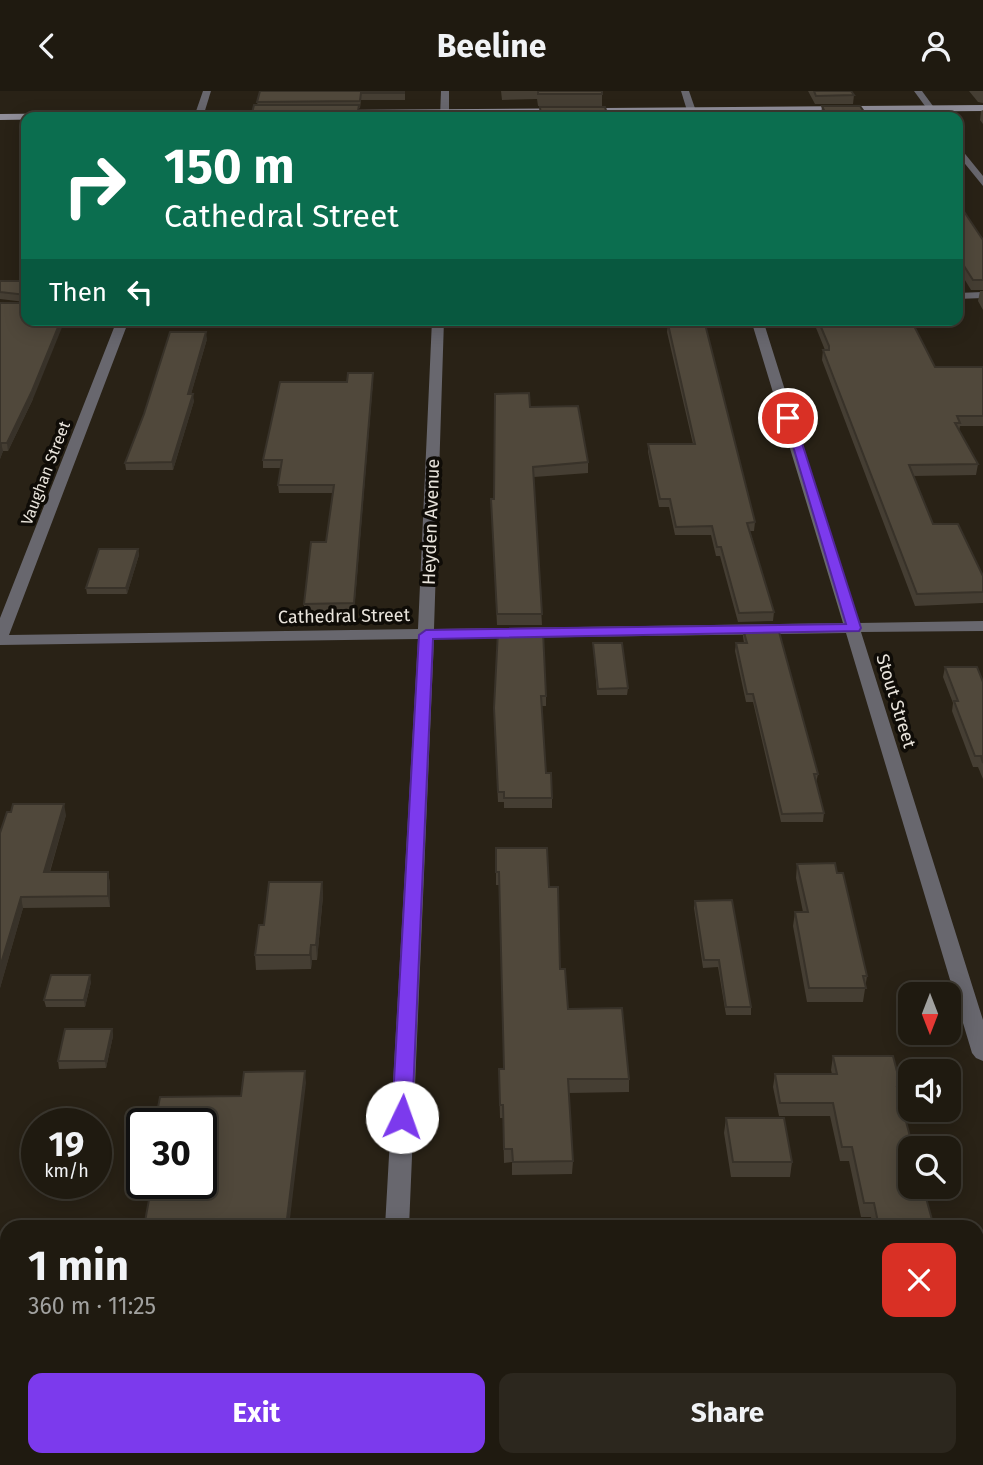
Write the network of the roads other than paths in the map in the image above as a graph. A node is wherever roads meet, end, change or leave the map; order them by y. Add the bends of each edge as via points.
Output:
1 (207, 91) edge
2 (445, 91) edge
3 (685, 91) edge
4 (918, 91) edge
5 (983, 108) edge
6 (200, 112) edge
7 (445, 112) edge
8 (692, 112) edge
9 (933, 112) edge
10 (944, 112) edge
11 (0, 117) edge
12 (21, 117) edge
13 (963, 155) edge
14 (983, 183) edge
15 (983, 295) edge
16 (963, 296) edge
17 (121, 326) edge
18 (438, 326) edge
19 (760, 326) edge
20 (983, 626) edge
21 (854, 628) junction
22 (426, 635) junction
23 (0, 639) edge
24 (983, 1053) edge
25 (397, 1220) edge

1 - 6 street
2 - 7 street
3 - 8 street
4 - 9 street
5 - 10 main road
11 - 12 main road
13 - 14 street
15 - 16 street
17 - 23 street, Vaughan Street
18 - 22 street, Heyden Avenue
19 - 21 street, Stout Street
20 - 21 street, Cathedral Street
21 - 22 street, Cathedral Street
21 - 24 street, Stout Street
22 - 23 street, Cathedral Street
22 - 25 street, Heyden Avenue

